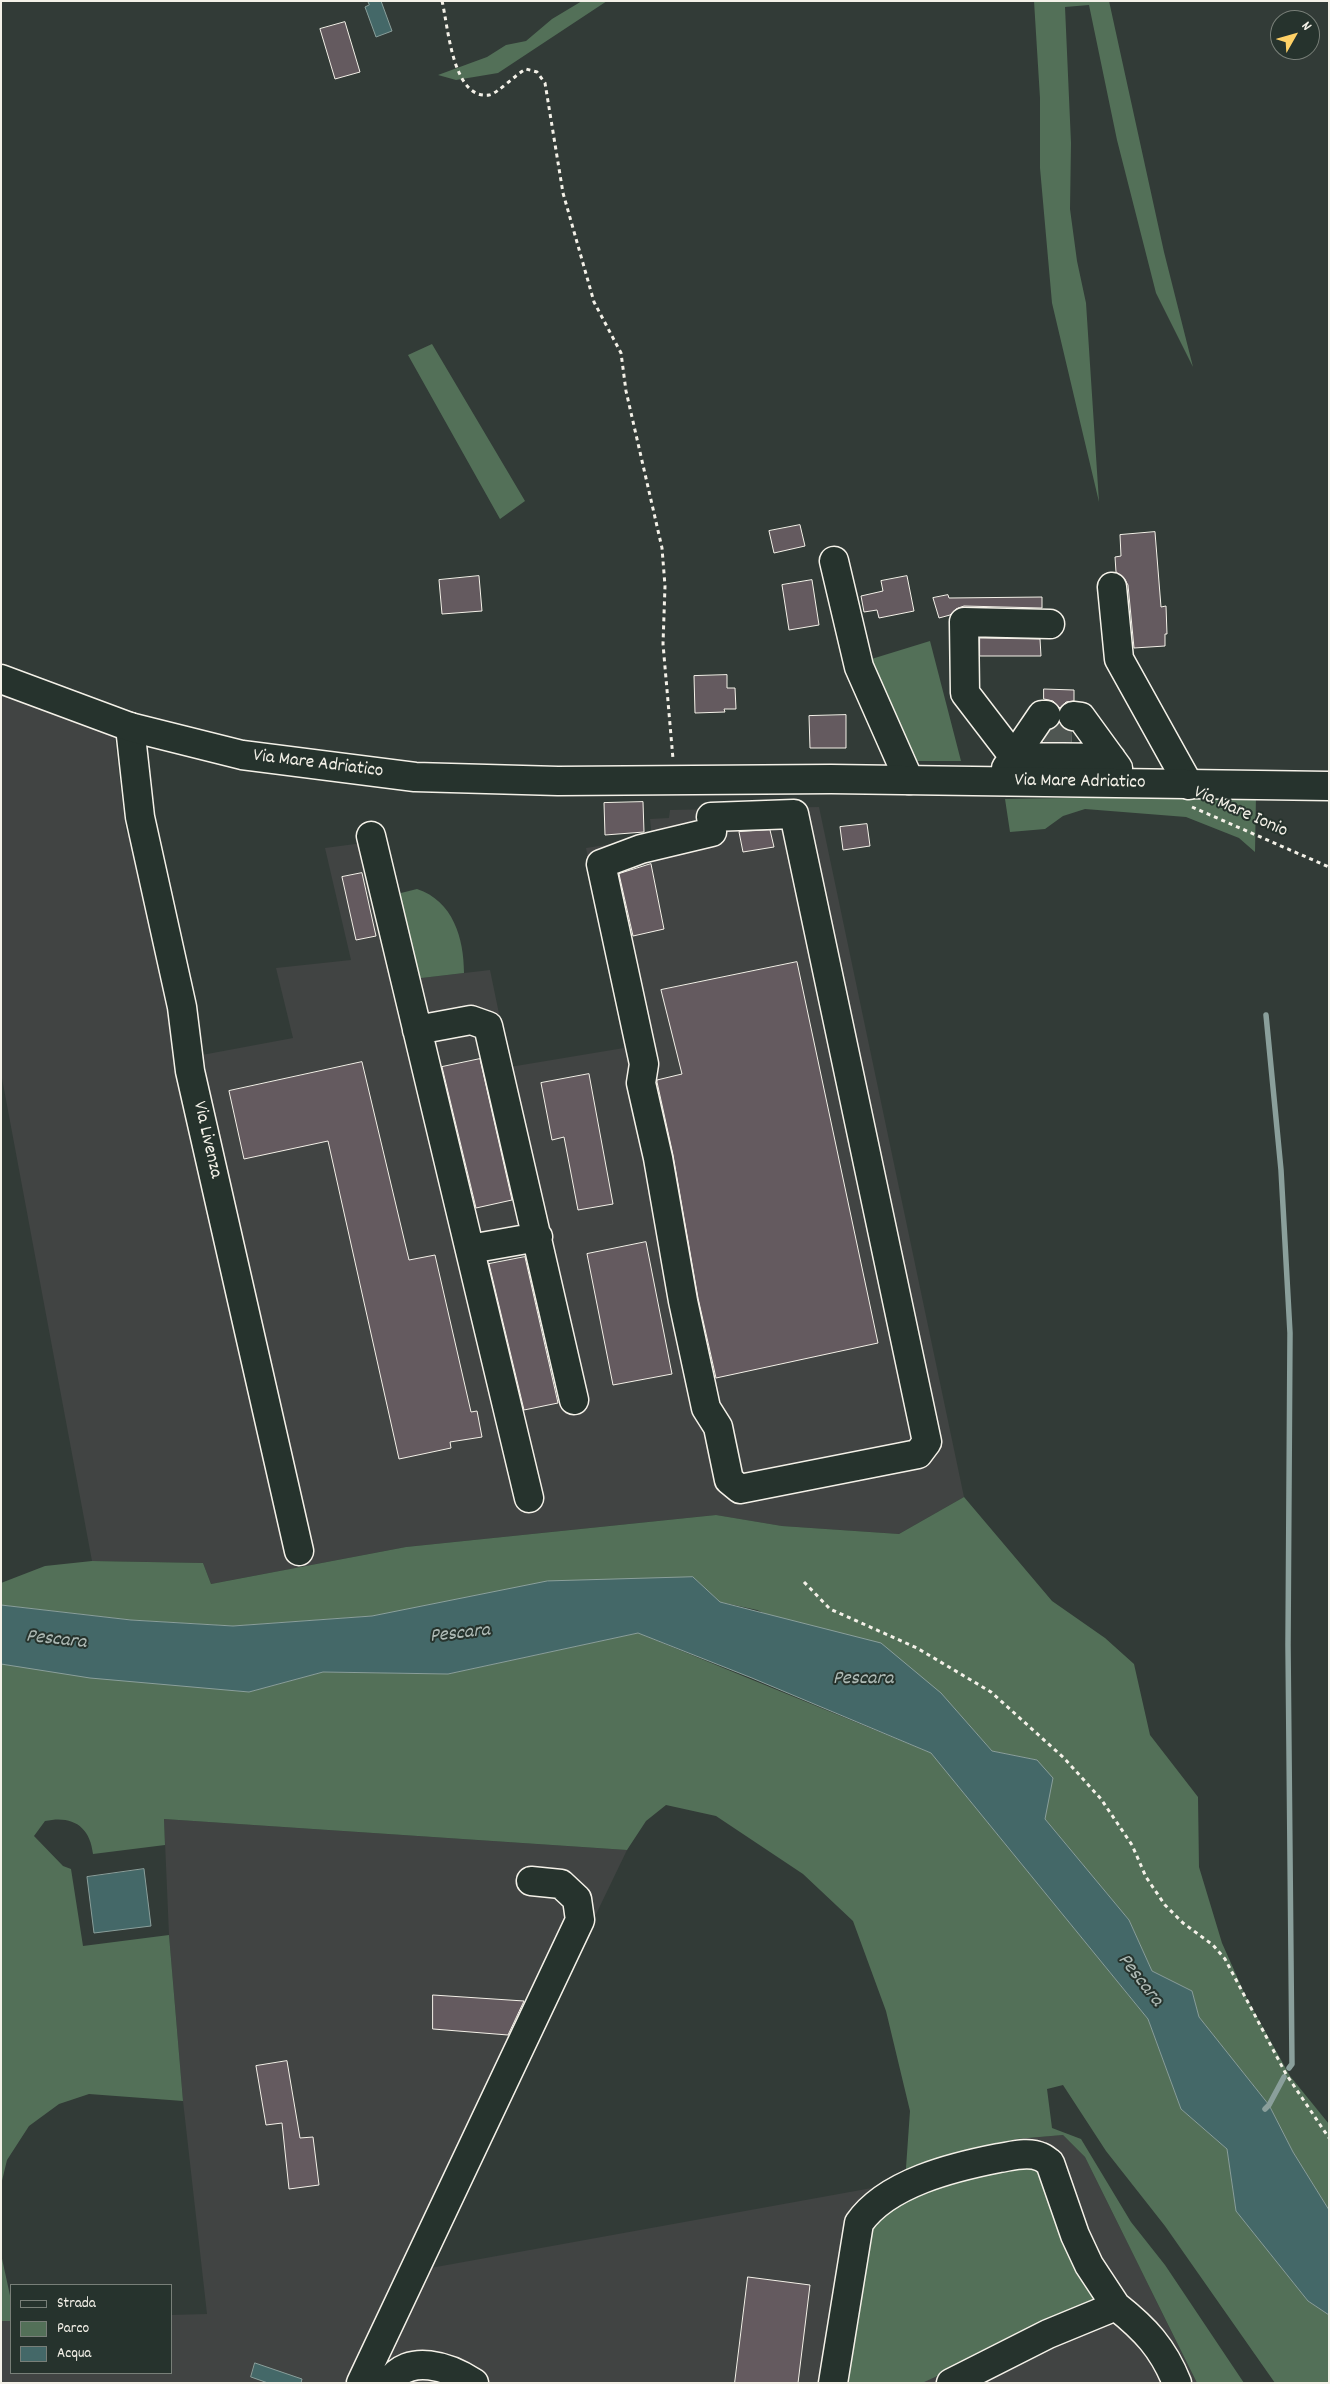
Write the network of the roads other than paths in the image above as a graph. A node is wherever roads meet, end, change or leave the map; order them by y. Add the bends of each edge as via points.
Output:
1 (834, 561) dead end
2 (1112, 587) dead end
3 (1050, 624) dead end
4 (1, 679) edge
5 (130, 726) junction
6 (1040, 727) dead end
7 (1080, 728) tunnel mouth
8 (1014, 757) junction
9 (1111, 758) junction
10 (646, 779) junction
11 (910, 780) junction
12 (997, 782) junction
13 (1129, 784) junction
14 (1329, 786) edge
15 (1187, 795) junction
16 (784, 796) junction
17 (710, 803) junction
18 (371, 836) dead end
19 (417, 1030) junction
20 (538, 1237) junction
21 (470, 1249) junction
22 (574, 1400) dead end
23 (529, 1498) dead end
24 (298, 1551) dead end
25 (531, 1880) dead end
26 (1116, 2306) junction
27 (361, 2383) edge
28 (389, 2383) edge
29 (474, 2383) edge
30 (833, 2383) edge
31 (951, 2383) edge
32 (1177, 2383) edge

1 - 11 main road via 859,666
2 - 15 main road via 1118,660
3 - 8 main road via 964,622 965,694
4 - 5 main road, Via Mare Adriatico
5 - 10 main road, Via Mare Adriatico via 242,755 415,777
5 - 24 main road, Via Livenza via 140,817 182,1006 190,1071
6 - 8 main road
7 - 9 main road
8 - 9 main road
8 - 12 main road
9 - 13 main road
10 - 17 main road, Via Mare Adriatico via 671,795
10 - 17 main road, Via Mare Adriatico via 674,779
11 - 12 main road, Via Mare Adriatico
11 - 16 main road, Via Mare Adriatico via 831,779
12 - 13 main road, Via Mare Adriatico
13 - 15 main road, Via Mare Adriatico
14 - 15 main road, Via Mare Adriatico
16 - 17 main road, Via Mare Adriatico
16 - 17 main road via 927,1442 918,1454 740,1489 729,1480 718,1427 706,1408 682,1301 658,1158 641,1083 644,1064 601,864 641,849
18 - 19 main road
19 - 20 main road via 471,1020 488,1026
19 - 21 main road
20 - 21 main road
20 - 22 main road
21 - 23 main road
25 - 27 main road via 561,1884 577,1899 580,1920
26 - 30 main road via 1089,2265 1075,2235 1050,2163 1031,2154 964,2165 895,2192 867,2212 859,2223
26 - 31 main road via 1048,2334
26 - 32 main road via 1144,2329 1169,2361
28 - 29 main road via 405,2368 420,2365 439,2366

